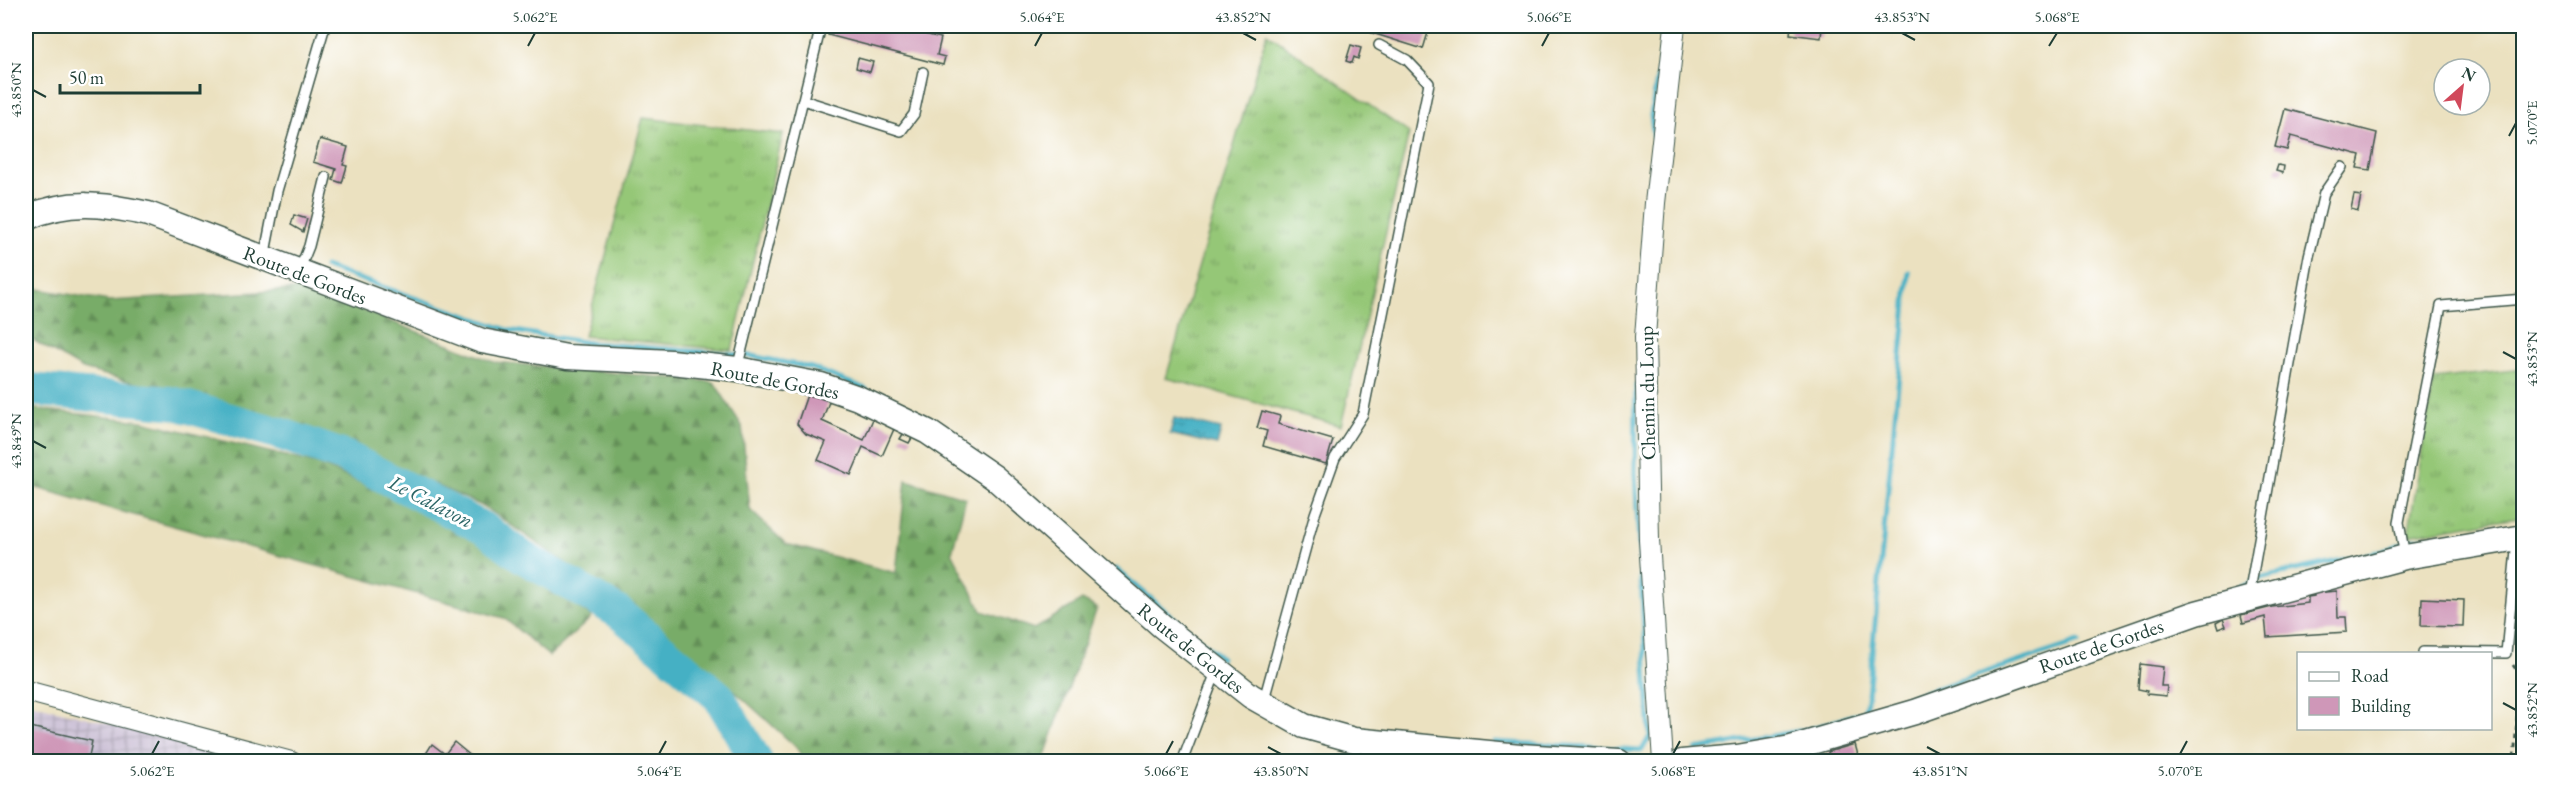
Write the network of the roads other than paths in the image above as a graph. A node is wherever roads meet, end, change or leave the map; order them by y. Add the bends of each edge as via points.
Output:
1 (326, 26) edge
2 (821, 26) edge
3 (1675, 26) edge
4 (1379, 45) dead end
5 (923, 72) dead end
6 (803, 100) junction
7 (2342, 167) dead end
8 (326, 177) dead end
9 (26, 218) edge
10 (264, 259) junction
11 (298, 273) junction
12 (2523, 299) edge
13 (737, 369) junction
14 (2520, 537) edge
15 (2404, 557) junction
16 (2249, 599) junction
17 (2492, 653) edge
18 (1217, 670) junction
19 (26, 691) edge
20 (1263, 704) junction
21 (291, 762) edge
22 (1182, 762) edge
23 (1619, 762) edge
24 (1664, 762) edge
25 (1682, 762) edge

1 - 10 lane via 277,191
2 - 6 lane
3 - 24 street, Chemin du Loup via 1645,337 1650,540
4 - 20 lane via 1407,60 1429,83 1363,414 1335,458 1315,514
5 - 6 lane via 914,114 901,131
6 - 13 lane
7 - 16 lane via 2324,193 2309,256
8 - 11 lane
9 - 10 street, Route de Gordes via 66,204 119,208 148,214
10 - 11 street, Route de Gordes
11 - 13 street, Route de Gordes via 482,341 567,357
12 - 15 lane via 2441,306 2399,522
13 - 18 street, Route de Gordes via 821,385 928,432 995,478
14 - 15 street, Route de Gordes
14 - 17 lane via 2506,653
15 - 16 street, Route de Gordes
16 - 25 street, Route de Gordes via 2196,613 1915,712 1822,740 1737,757
18 - 20 street, Route de Gordes
18 - 22 lane
19 - 21 street
20 - 23 street, Route de Gordes via 1304,726 1354,740

